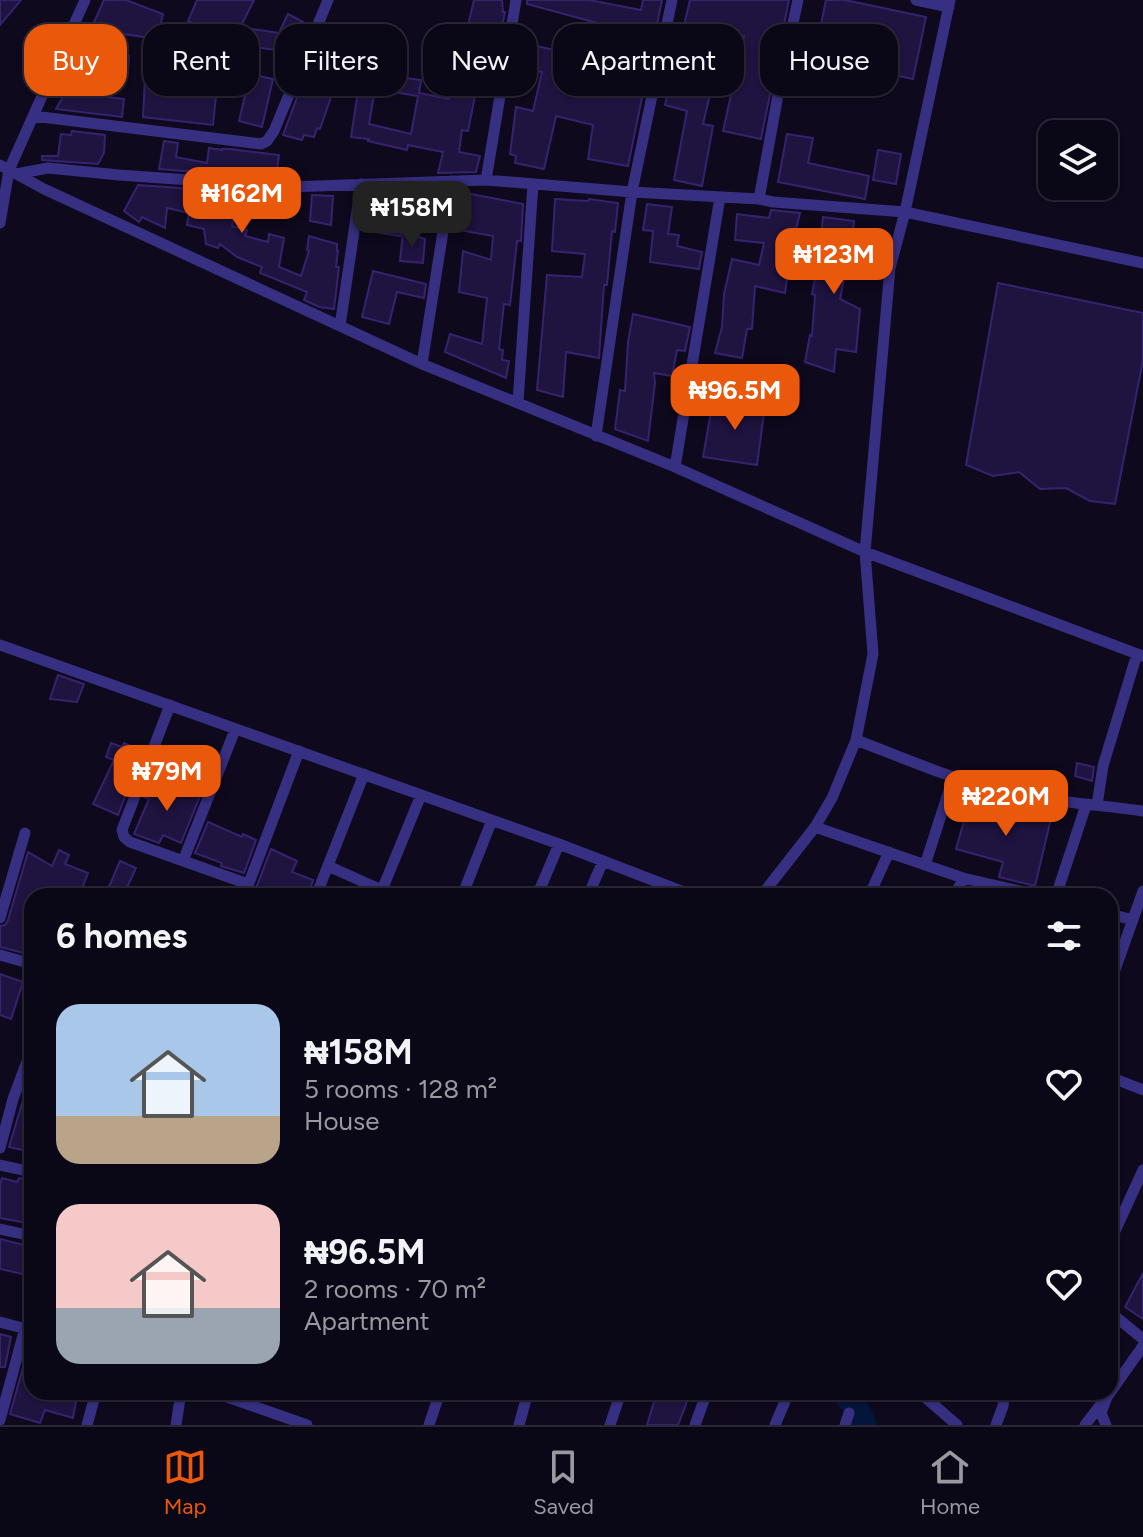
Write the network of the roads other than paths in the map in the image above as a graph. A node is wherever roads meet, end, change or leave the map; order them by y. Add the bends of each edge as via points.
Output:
1 (85, 0) edge
2 (328, 0) edge
3 (516, 0) edge
4 (672, 0) edge
5 (798, 0) edge
6 (916, 0) edge
7 (950, 3) edge
8 (33, 116) junction
9 (8, 170) edge
10 (486, 180) junction
11 (451, 181) junction
12 (361, 184) junction
13 (533, 184) junction
14 (632, 192) junction
15 (720, 197) junction
16 (759, 199) junction
17 (905, 212) junction
18 (0, 223) edge
19 (1143, 263) edge
20 (340, 326) junction
21 (422, 364) junction
22 (518, 402) junction
23 (596, 436) junction
24 (675, 467) junction
25 (865, 552) junction
26 (0, 645) edge
27 (1140, 655) edge
28 (170, 705) junction
29 (235, 730) junction
30 (856, 740) junction
31 (299, 751) junction
32 (364, 774) junction
33 (953, 778) junction
34 (421, 795) junction
35 (1091, 805) junction
36 (1143, 811) edge
37 (492, 820) junction
38 (815, 827) junction
39 (25, 833) dead end
40 (559, 844) junction
41 (889, 852) junction
42 (183, 861) junction
43 (603, 861) junction
44 (925, 865) junction
45 (328, 866) junction
46 (963, 878) junction
47 (242, 888) edge
48 (247, 888) edge
49 (319, 888) edge
50 (378, 888) edge
51 (383, 888) edge
52 (465, 888) edge
53 (540, 888) edge
54 (591, 888) edge
55 (673, 888) edge
56 (767, 888) edge
57 (873, 888) edge
58 (959, 888) edge
59 (1007, 888) edge
60 (1059, 888) edge
61 (1142, 898) edge
62 (1118, 916) edge
63 (0, 918) edge
64 (1133, 920) junction
65 (0, 955) edge
66 (24, 962) edge
67 (1118, 962) edge
68 (24, 1069) edge
69 (1118, 1080) edge
70 (1143, 1090) edge
71 (0, 1148) edge
72 (0, 1165) edge
73 (24, 1170) edge
74 (1143, 1170) edge
75 (1118, 1225) edge
76 (0, 1229) edge
77 (24, 1234) edge
78 (1118, 1319) edge
79 (0, 1322) edge
80 (24, 1328) edge
81 (1143, 1339) edge
82 (24, 1342) edge
83 (1143, 1346) edge
84 (1118, 1381) edge
85 (94, 1400) edge
86 (180, 1400) edge
87 (234, 1400) edge
88 (437, 1400) edge
89 (526, 1400) edge
90 (618, 1400) edge
91 (704, 1400) edge
92 (785, 1400) edge
93 (928, 1400) edge
94 (1004, 1400) edge
95 (1105, 1400) edge
96 (1106, 1400) edge
97 (0, 1420) edge
98 (293, 1422) edge
99 (87, 1425) edge
100 (176, 1425) edge
101 (307, 1425) edge
102 (429, 1425) edge
103 (519, 1425) edge
104 (610, 1425) edge
105 (695, 1425) edge
106 (775, 1425) edge
107 (957, 1425) edge
108 (996, 1425) edge
109 (1085, 1425) edge
110 (1106, 1425) edge

1 - 8 street
2 - 8 street via 274,131 261,144
3 - 10 street
4 - 14 street
5 - 16 street
6 - 7 street
7 - 17 street
8 - 9 street
9 - 12 street via 48,168 289,187
9 - 18 street
9 - 20 street
10 - 11 street
10 - 13 street
11 - 12 street
11 - 21 street
12 - 20 street
13 - 14 street
13 - 22 street
14 - 15 street
14 - 23 street
15 - 16 street
15 - 24 street
16 - 17 street
17 - 19 street
17 - 25 street via 890,268
20 - 21 street
21 - 22 street
22 - 23 street
23 - 24 street
24 - 25 street
25 - 27 street
25 - 30 street via 873,654
26 - 28 street
27 - 35 street
28 - 29 street
28 - 42 street via 122,830 130,842
29 - 31 street
29 - 42 street
30 - 33 street
30 - 38 street
31 - 32 street
31 - 48 street
32 - 34 street
32 - 45 street
33 - 35 street
33 - 44 street
34 - 37 street
34 - 51 street
35 - 36 street
35 - 60 street
37 - 40 street
37 - 52 street
38 - 41 street
38 - 56 street
39 - 63 street
40 - 43 street
40 - 53 street
41 - 44 street
41 - 57 street
42 - 47 street
43 - 54 street
43 - 55 street
44 - 46 street
45 - 49 street
45 - 50 street
46 - 58 street
46 - 59 street
61 - 64 street
62 - 64 street
64 - 67 street
65 - 66 street
68 - 71 street
69 - 70 street
72 - 73 street
74 - 75 street
76 - 77 street
78 - 81 street
79 - 80 street
82 - 97 street
83 - 84 street
85 - 99 street
86 - 100 street
87 - 98 street
88 - 102 street
89 - 103 street
90 - 104 street
91 - 105 street
92 - 106 street
93 - 107 street
94 - 108 street
95 - 109 street
96 - 110 street via 1101,1413
98 - 101 street

